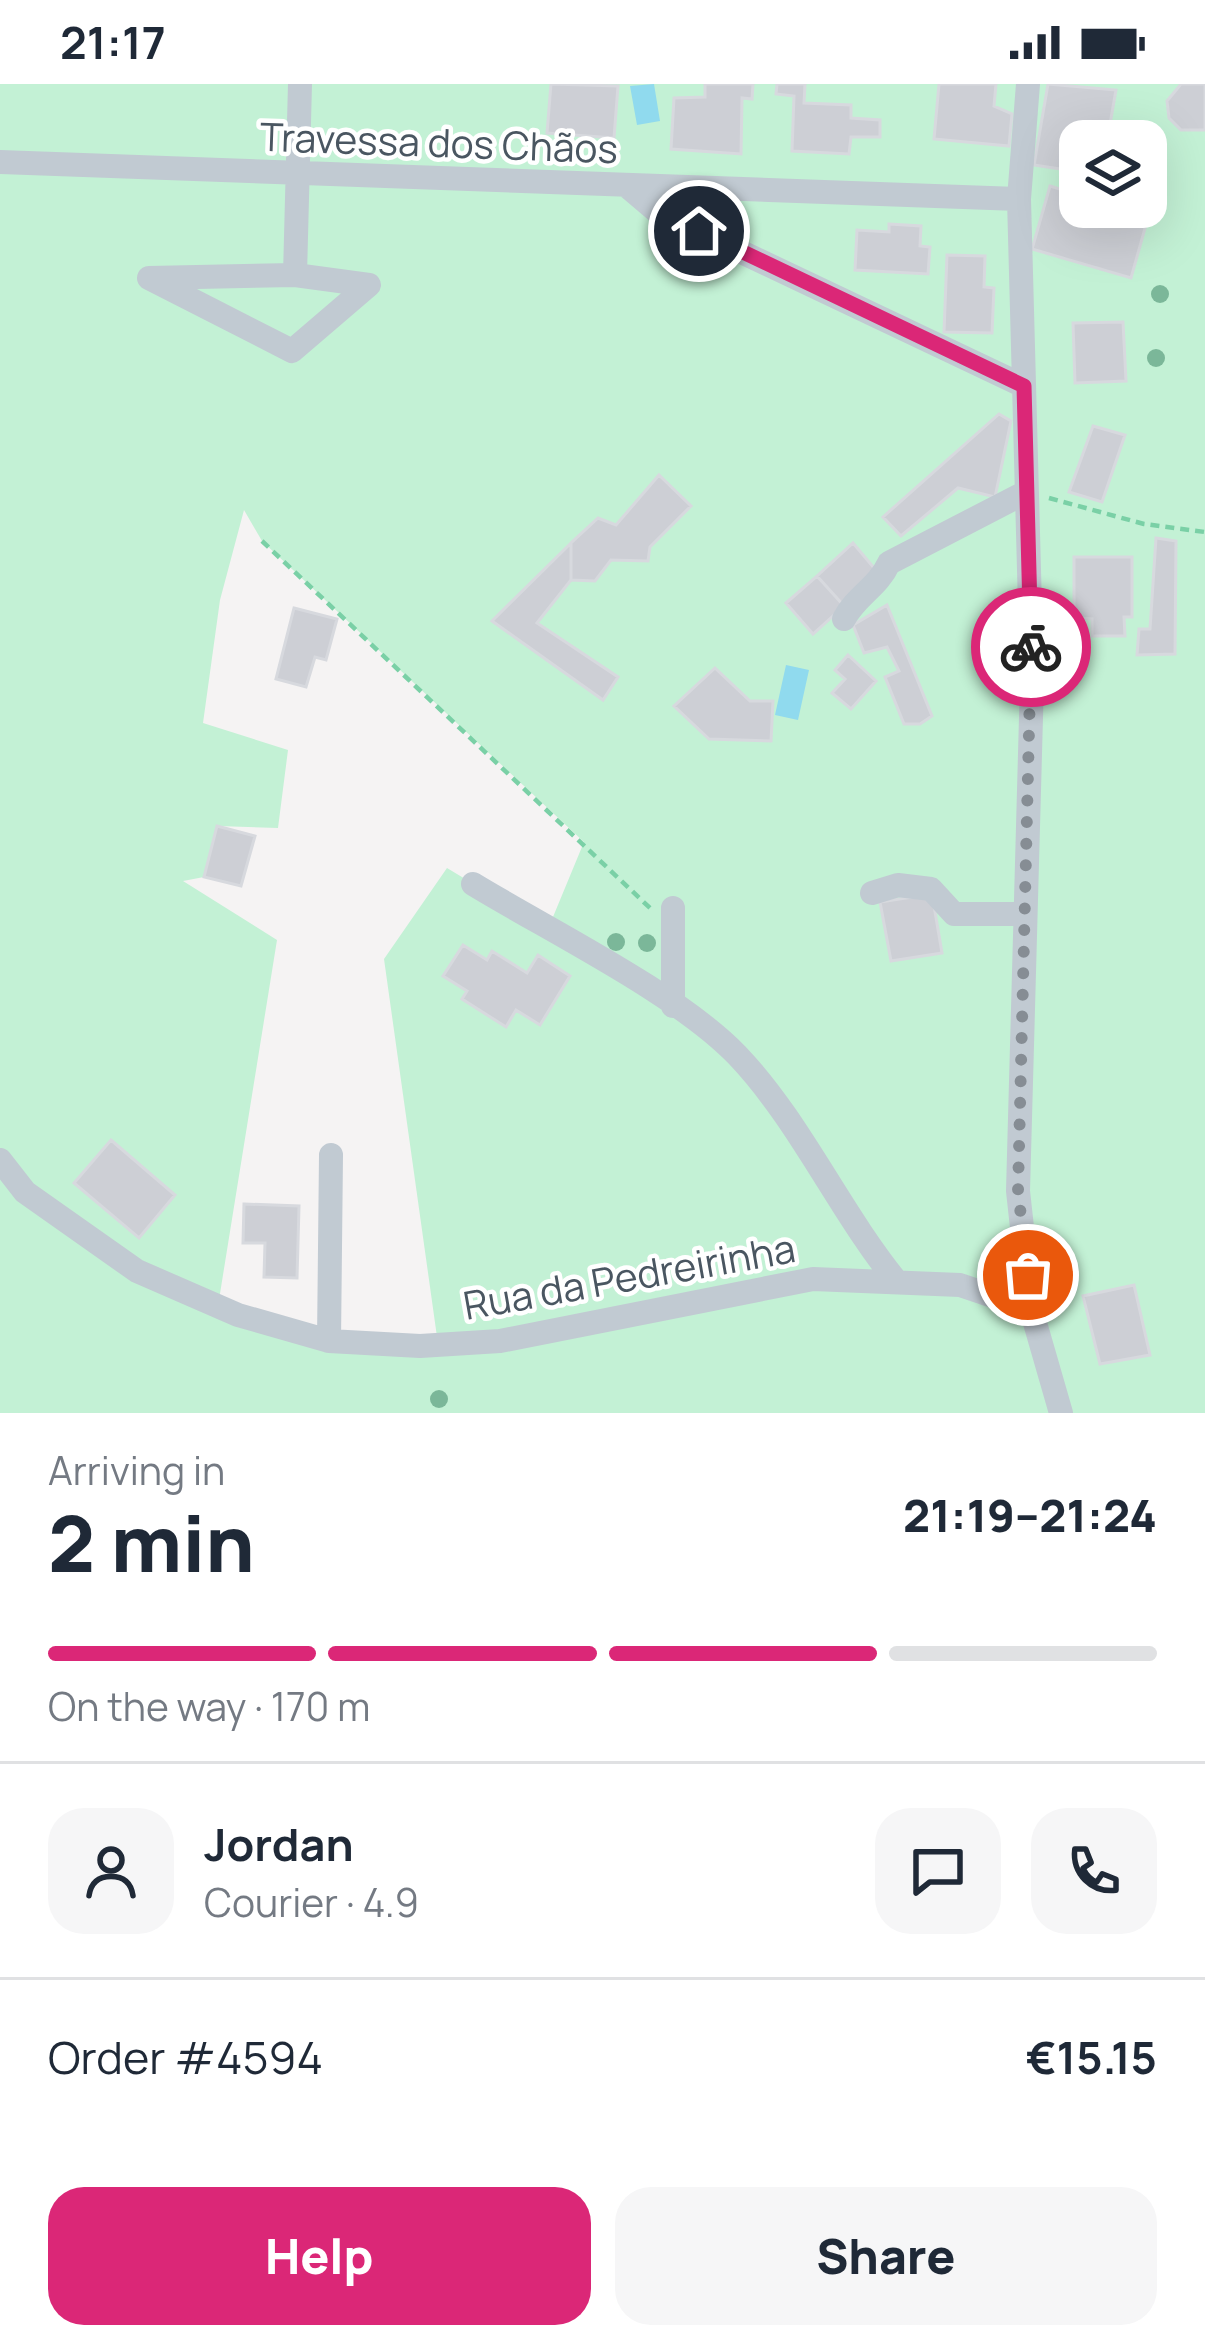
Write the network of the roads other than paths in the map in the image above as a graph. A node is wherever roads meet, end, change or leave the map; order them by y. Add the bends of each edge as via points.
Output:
1 (300, 84) edge
2 (1028, 84) edge
3 (0, 162) edge
4 (295, 173) junction
5 (626, 185) junction
6 (1019, 199) junction
7 (295, 275) junction
8 (1024, 386) junction
9 (1027, 492) junction
10 (844, 619) dead end
11 (473, 884) dead end
12 (872, 893) dead end
13 (1025, 914) junction
14 (674, 920) road end
15 (673, 1006) junction
16 (331, 1155) dead end
17 (0, 1160) edge
18 (897, 1282) junction
19 (1031, 1309) junction
20 (329, 1341) junction
21 (1061, 1413) edge

1 - 4 street
2 - 6 street
3 - 4 street, Travessa dos Chãos
4 - 5 street, Travessa dos Chãos
4 - 7 street
5 - 6 street, Travessa dos Chãos
5 - 8 street via 659,213
6 - 8 street
7 - 7 street via 170,278 149,278 292,351 369,285
8 - 9 street
9 - 10 street via 889,562
9 - 13 street
11 - 15 street
12 - 13 street via 898,885 932,889 954,914
13 - 19 street via 1018,1191
14 - 15 street
15 - 18 street via 738,1057
16 - 20 street
17 - 20 street, Rua da Pedreirinha via 25,1192 137,1271 238,1315
18 - 19 street, Rua da Pedreirinha via 959,1286
18 - 20 street, Rua da Pedreirinha via 813,1279 500,1341
19 - 21 street

